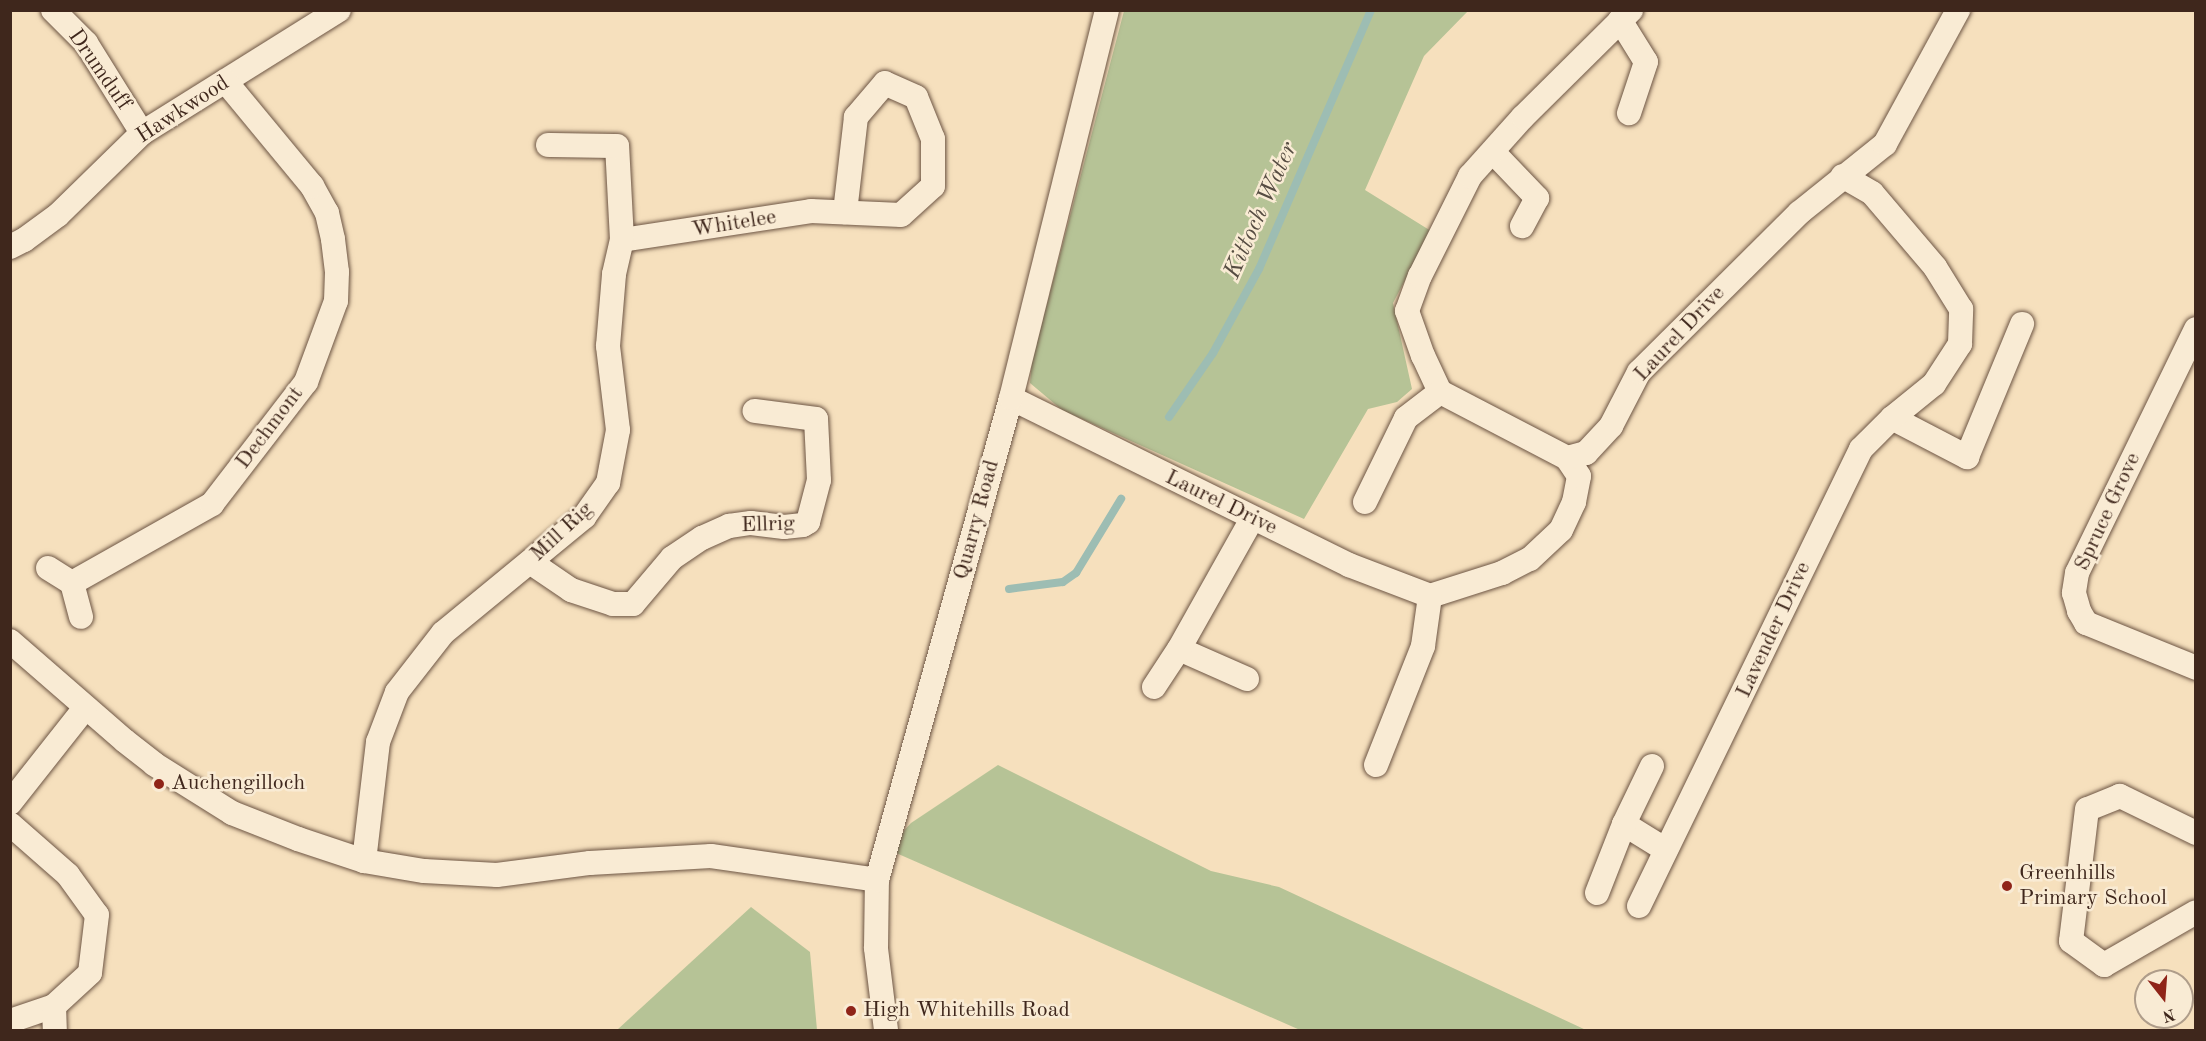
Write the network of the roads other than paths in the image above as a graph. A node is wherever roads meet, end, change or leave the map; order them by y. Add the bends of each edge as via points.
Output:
1 (53, 10) edge
2 (339, 10) edge
3 (1107, 10) edge
4 (1958, 10) edge
5 (1625, 15) edge
6 (225, 81) junction
7 (1629, 112) dead end
8 (142, 133) junction
9 (548, 145) dead end
10 (1493, 152) junction
11 (1842, 176) junction
12 (845, 212) junction
13 (1522, 226) dead end
14 (622, 240) junction
15 (10, 247) edge
16 (2022, 324) dead end
17 (2196, 329) edge
18 (1440, 392) junction
19 (1011, 398) junction
20 (754, 411) dead end
21 (1892, 418) junction
22 (1568, 458) junction
23 (1365, 502) dead end
24 (1252, 519) junction
25 (530, 562) junction
26 (48, 568) dead end
27 (72, 583) junction
28 (1430, 596) junction
29 (81, 617) dead end
30 (10, 641) edge
31 (1179, 649) junction
32 (2196, 668) edge
33 (1247, 679) dead end
34 (1154, 687) dead end
35 (85, 708) junction
36 (1376, 765) dead end
37 (1653, 766) dead end
38 (10, 803) edge
39 (10, 824) edge
40 (1624, 824) junction
41 (2196, 833) edge
42 (1666, 850) junction
43 (364, 861) junction
44 (877, 880) junction
45 (1597, 893) dead end
46 (1639, 906) dead end
47 (2196, 912) edge
48 (54, 1006) junction
49 (10, 1021) edge
50 (55, 1030) edge
51 (886, 1030) edge

1 - 8 street, Drumduff via 86,43
2 - 6 street, Hawkwood
3 - 19 street, Quarry Road
4 - 11 street, Laurel Drive via 1885,144
5 - 7 street via 1646,62
5 - 10 street
6 - 8 street, Hawkwood
6 - 27 street, Dechmont via 312,186 327,213 337,272 336,301 306,382 212,504
8 - 15 street, Hawkwood via 58,215
9 - 14 street, Mill Rig via 617,146
10 - 13 street via 1537,198
10 - 18 street via 1470,176 1420,276 1407,311
11 - 21 street, Lavender Drive via 1872,193 1935,267 1961,309 1960,344 1934,384
11 - 22 street, Laurel Drive via 1799,213 1639,372 1611,426 1586,453
12 - 12 street, Whitelee via 901,214 933,186 933,139 916,97 885,83 856,117
12 - 14 street, Whitelee via 811,211
14 - 25 street, Mill Rig via 614,274 608,346 618,430 608,483 584,517
16 - 21 street via 1967,457
17 - 32 street, Spruce Grove via 2077,573 2074,593 2086,623
18 - 22 street
18 - 23 street via 1406,418
19 - 24 street, Laurel Drive
19 - 44 street, Quarry Road
20 - 25 street, Ellrig via 816,419 819,480 808,522 784,527 751,523 729,526 702,538 672,558 633,604 613,604 571,590
21 - 42 street, Lavender Drive via 1861,449
22 - 28 street via 1579,476 1574,502 1561,530 1530,559 1502,573
24 - 28 street, Laurel Drive via 1349,565
24 - 31 street
25 - 43 street, Mill Rig via 443,633 398,692 378,742
26 - 27 street
27 - 29 street
28 - 36 street via 1423,646
30 - 35 street
31 - 33 street
31 - 34 street
35 - 38 street
35 - 43 street via 154,764 232,813 297,840
37 - 40 street
39 - 48 street via 68,874 97,915 90,973
40 - 42 street
40 - 45 street
41 - 47 street via 2120,796 2087,809 2071,941 2104,965
42 - 46 street, Lavender Drive
43 - 44 street via 424,871 497,875 590,862 711,856
44 - 51 street, Quarry Road via 876,948
48 - 49 street
48 - 50 street

